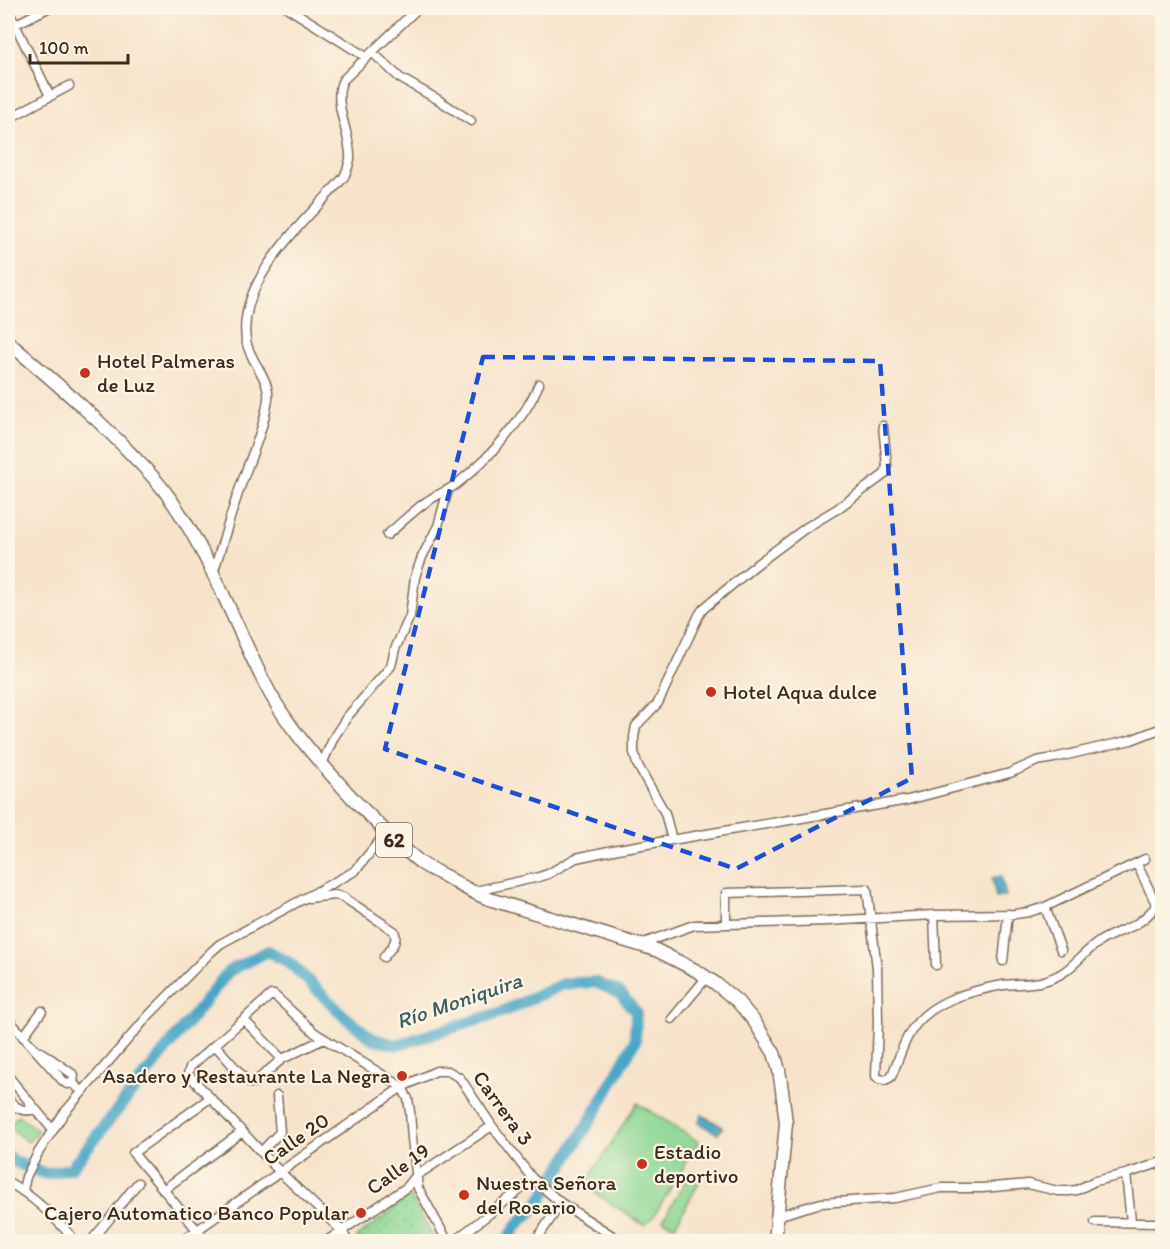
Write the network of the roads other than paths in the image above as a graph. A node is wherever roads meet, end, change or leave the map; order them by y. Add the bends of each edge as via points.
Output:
1 (48, 8) edge
2 (288, 8) edge
3 (418, 8) edge
4 (8, 10) edge
5 (11, 27) edge
6 (369, 55) junction
7 (69, 86) dead end
8 (50, 96) junction
9 (8, 119) edge
10 (471, 121) dead end
11 (8, 342) edge
12 (539, 384) dead end
13 (883, 426) dead end
14 (448, 490) junction
15 (387, 535) dead end
16 (213, 573) junction
17 (1162, 728) edge
18 (322, 764) junction
19 (386, 832) junction
20 (672, 840) junction
21 (470, 892) junction
22 (304, 898) junction
23 (1160, 903) edge
24 (1045, 907) junction
25 (1008, 914) junction
26 (934, 915) junction
27 (871, 920) junction
28 (726, 923) junction
29 (637, 945) junction
30 (1061, 950) dead end
31 (384, 957) dead end
32 (1003, 961) dead end
33 (936, 965) dead end
34 (707, 977) junction
35 (42, 1011) dead end
36 (8, 1019) edge
37 (672, 1019) dead end
38 (244, 1020) junction
39 (324, 1039) junction
40 (26, 1040) junction
41 (215, 1045) junction
42 (282, 1059) junction
43 (436, 1071) joint
44 (8, 1076) edge
45 (402, 1087) junction
46 (82, 1092) junction
47 (278, 1096) dead end
48 (210, 1098) junction
49 (8, 1099) edge
50 (35, 1109) junction
51 (492, 1126) junction
52 (52, 1129) junction
53 (242, 1132) junction
54 (261, 1152) junction
55 (1162, 1162) edge
56 (280, 1172) junction
57 (1126, 1174) junction
58 (416, 1176) junction
59 (535, 1181) junction
60 (8, 1182) edge
61 (138, 1183) dead end
62 (23, 1190) junction
63 (163, 1190) junction
64 (561, 1203) junction
65 (777, 1216) junction
66 (1131, 1221) junction
67 (1095, 1222) dead end
68 (1162, 1223) edge
69 (197, 1231) junction
70 (342, 1231) junction
71 (76, 1242) edge
72 (90, 1242) edge
73 (180, 1242) edge
74 (207, 1242) edge
75 (325, 1242) edge
76 (348, 1242) edge
77 (448, 1242) edge
78 (453, 1242) edge
79 (535, 1242) edge
80 (622, 1242) edge
81 (775, 1242) edge

1 - 5 street
2 - 6 street
3 - 6 street
4 - 5 street
5 - 8 street
6 - 10 street
6 - 16 street via 343,80 340,90 350,155 344,177 277,254 248,304 246,341 269,396
7 - 8 street
8 - 9 street
11 - 16 main road, 62 via 68,393 143,466 170,498
12 - 14 street via 526,409 495,447
13 - 20 street via 885,474 807,527 703,609 658,703 636,726 635,758 665,813
14 - 15 street
14 - 18 street via 441,517 415,577 410,616 391,666 347,717
16 - 18 main road, 62 via 278,709
17 - 20 street via 1131,740 1037,761 1010,773 908,800
18 - 19 main road, 62
19 - 21 main road, 62 via 424,865
19 - 22 street via 355,871
20 - 21 street via 580,856 548,874
21 - 29 main road, 62
22 - 31 street via 343,897 394,932 396,942
22 - 46 street via 220,944 149,1014
23 - 24 street via 1141,861
23 - 27 street via 1137,924 1097,943 1067,971 1053,978 986,988 939,1004 913,1028 891,1077 885,1080 876,1076 877,968
24 - 25 street
24 - 30 street
25 - 26 street
25 - 32 street
26 - 27 street
26 - 33 street
27 - 28 street
27 - 28 street via 867,889 726,893
28 - 29 street via 694,925
29 - 34 main road, 62 via 656,950
34 - 37 street
34 - 65 main road, 62 via 754,1021 774,1053 779,1070 786,1123
35 - 40 street
36 - 40 street
38 - 39 street via 273,994
38 - 41 street
38 - 42 street
39 - 42 street
39 - 45 street
40 - 46 street via 63,1081
41 - 42 street via 251,1083
41 - 48 street via 190,1067 188,1074
43 - 45 street, Calle 20
43 - 51 street, Carrera 3 via 448,1071 460,1078
44 - 50 street
45 - 56 street, Calle 20
45 - 58 street via 408,1099
46 - 52 street
47 - 54 street via 280,1132
48 - 53 street
48 - 63 street via 133,1153
49 - 50 street via 21,1110
50 - 52 street
51 - 58 street, Calle 19
51 - 59 street, Carrera 3
52 - 62 street
53 - 54 street
53 - 63 street
54 - 56 street
55 - 57 street
56 - 69 street, Calle 20
56 - 70 street
57 - 65 street via 1069,1191 1029,1184 941,1188 895,1198 821,1203
57 - 66 street
58 - 70 street, Calle 19 via 407,1187
58 - 77 street via 418,1188
59 - 64 street, Carrera 3
59 - 78 street
60 - 62 street
61 - 72 street
62 - 71 street
63 - 69 street
64 - 79 street
64 - 80 street, Carrera 3
65 - 81 main road, 62
66 - 67 street
66 - 68 street
69 - 73 street, Calle 20
69 - 74 street
70 - 75 street, Calle 19
70 - 76 street

